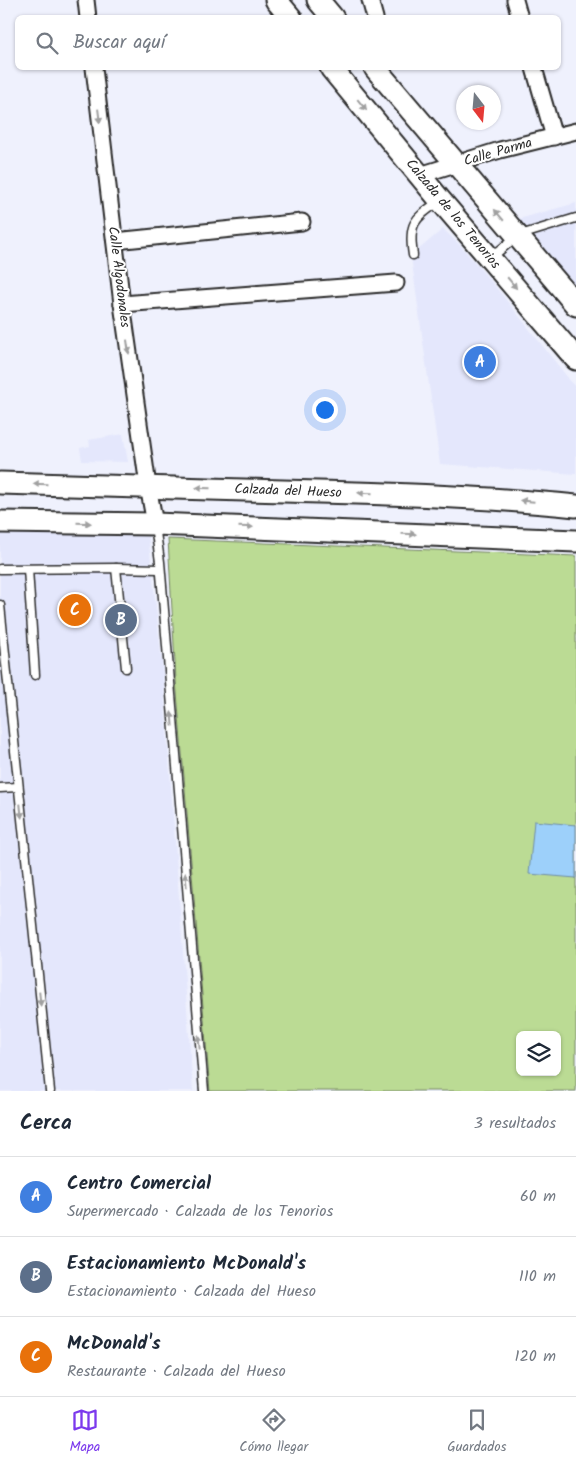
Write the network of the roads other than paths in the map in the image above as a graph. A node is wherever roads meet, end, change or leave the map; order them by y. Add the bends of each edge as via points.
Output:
1 (86, 0) edge
2 (276, 0) edge
3 (318, 0) edge
4 (370, 0) edge
5 (515, 0) edge
6 (88, 15) edge
7 (288, 15) edge
8 (330, 15) edge
9 (374, 15) edge
10 (519, 15) edge
11 (94, 70) edge
12 (333, 70) edge
13 (377, 70) edge
14 (535, 70) edge
15 (412, 112) junction
16 (576, 130) edge
17 (388, 137) junction
18 (554, 137) junction
19 (456, 163) junction
20 (420, 176) junction
21 (440, 200) junction
22 (576, 218) edge
23 (302, 222) dead end
24 (517, 236) junction
25 (115, 241) junction
26 (413, 255) dead end
27 (490, 258) junction
28 (396, 283) dead end
29 (122, 304) junction
30 (576, 306) edge
31 (576, 359) edge
32 (0, 483) edge
33 (148, 486) junction
34 (576, 506) edge
35 (0, 522) edge
36 (155, 524) junction
37 (576, 541) edge
38 (116, 568) junction
39 (0, 569) edge
40 (28, 569) junction
41 (160, 569) junction
42 (0, 605) edge
43 (3, 659) edge
44 (126, 668) dead end
45 (35, 675) dead end
46 (18, 787) junction
47 (0, 788) edge
48 (50, 1091) edge
49 (204, 1091) edge

1 - 6 street
2 - 7 main road
3 - 8 main road
4 - 9 street
5 - 10 street
11 -> 25 street, Calle Algodonales
12 -> 17 main road, Calzada de los Tenorios
13 - 15 main road
14 - 18 street
15 - 17 main road
15 - 19 main road
16 - 18 street, Calle Parma
17 - 20 main road, Calzada de los Tenorios
18 - 19 street, Calle Parma
19 - 20 street, Calle Parma
24 -> 19 main road
20 - 21 main road, Calzada de los Tenorios
21 - 26 lane via 416,221 410,238
21 - 27 main road, Calzada de los Tenorios
22 - 24 lane
23 - 25 street
24 - 27 lane
24 - 30 main road
25 - 29 street, Calle Algodonales
27 -> 31 main road, Calzada de los Tenorios
28 - 29 street
29 -> 33 street, Calle Algodonales
33 -> 32 main road, Calzada del Hueso
34 -> 33 main road, Calzada del Hueso via 439,496
33 - 36 street, Calle Algodonales
35 -> 36 main road
36 -> 37 main road
36 - 41 lane
38 - 40 lane
38 - 41 lane
38 - 44 lane
39 - 40 lane
40 - 45 lane
49 -> 41 lane
42 - 43 lane
43 - 46 lane
46 - 47 lane
46 -> 48 lane

